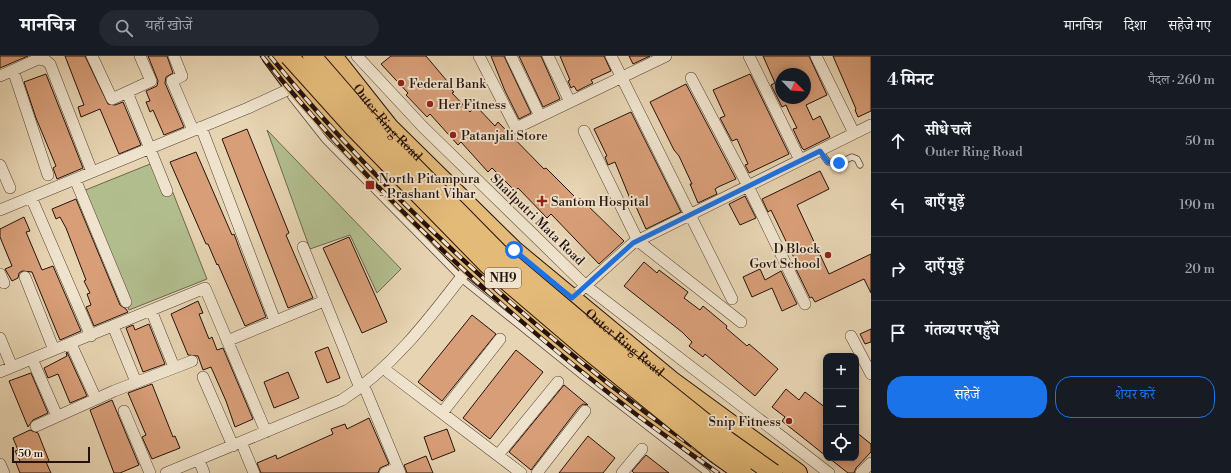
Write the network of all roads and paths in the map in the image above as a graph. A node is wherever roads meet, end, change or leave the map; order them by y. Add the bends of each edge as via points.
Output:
1 (92, 56) edge
2 (140, 56) edge
3 (174, 56) edge
4 (271, 56) edge
5 (289, 56) edge
6 (312, 56) edge
7 (479, 56) edge
8 (511, 56) edge
9 (548, 56) edge
10 (612, 56) edge
11 (666, 56) edge
12 (749, 56) edge
13 (816, 56) edge
14 (360, 57) edge
15 (24, 60) edge
16 (337, 61) edge
17 (13, 70) junction
18 (0, 76) edge
19 (622, 78) junction
20 (691, 78) dead end
21 (287, 87) junction
22 (128, 92) junction
23 (570, 102) junction
24 (540, 116) junction
25 (871, 125) edge
26 (197, 129) junction
27 (584, 132) dead end
28 (854, 133) junction
29 (150, 148) junction
30 (820, 151) junction
31 (800, 160) junction
32 (0, 165) edge
33 (860, 165) dead end
34 (432, 170) junction
35 (92, 172) junction
36 (48, 175) dead end
37 (74, 179) junction
38 (748, 186) junction
39 (10, 188) dead end
40 (167, 191) dead end
41 (31, 197) junction
42 (399, 200) junction
43 (0, 210) edge
44 (690, 215) junction
45 (638, 241) junction
46 (303, 247) dead end
47 (467, 274) junction
48 (25, 277) dead end
49 (586, 286) junction
50 (572, 298) junction
51 (732, 299) dead end
52 (324, 301) junction
53 (126, 302) dead end
54 (806, 304) dead end
55 (151, 310) junction
56 (275, 321) junction
57 (741, 322) dead end
58 (113, 326) junction
59 (615, 333) junction
60 (91, 336) junction
61 (851, 336) dead end
62 (0, 338) edge
63 (500, 339) dead end
64 (227, 341) junction
65 (71, 344) junction
66 (54, 350) junction
67 (32, 359) junction
68 (192, 361) dead end
69 (589, 364) junction
70 (12, 367) junction
71 (174, 367) junction
72 (0, 372) edge
73 (388, 372) junction
74 (871, 374) edge
75 (203, 377) dead end
76 (136, 382) junction
77 (558, 382) dead end
78 (363, 390) junction
79 (96, 399) junction
80 (124, 411) dead end
81 (586, 412) dead end
82 (442, 413) junction
83 (57, 416) junction
84 (36, 426) dead end
85 (266, 432) junction
86 (233, 446) junction
87 (244, 449) junction
88 (642, 449) dead end
89 (498, 455) junction
90 (871, 463) edge
91 (0, 464) edge
92 (201, 466) edge
93 (399, 470) edge
94 (4, 473) edge
95 (150, 473) edge
96 (166, 473) edge
97 (185, 473) edge
98 (254, 473) edge
99 (385, 473) edge
100 (522, 473) edge
101 (537, 473) edge
102 (622, 473) edge
103 (707, 473) edge
104 (728, 473) edge
105 (743, 473) edge
106 (773, 473) edge
107 (798, 473) edge
108 (829, 473) edge
109 (861, 473) edge

1 - 22 street via 112,99
2 - 22 street via 151,80
3 - 26 street via 182,76 172,81
4 - 21 main road
5 - 105 main road, NH9, bridge via 353,127 488,265 584,347
6 - 106 main road, Outer Ring Road / NH9, bridge via 363,115 499,253 596,335
7 - 24 street via 516,128
8 - 24 street
9 - 23 street
10 - 19 street
11 - 19 street
12 - 31 street
13 - 28 street
14 - 16 street
14 - 49 street, Shailputri Mata Road via 423,127
15 - 17 street
15 - 35 street via 38,59 50,64
16 - 34 main road, Outer Ring Road via 390,128
17 - 18 street
17 - 36 street
19 - 23 street
19 - 44 street
20 - 38 street
21 - 26 street
21 - 42 main road
21 - 47 lane via 325,140
22 - 29 street
23 - 24 street
25 - 28 street
26 - 29 street
26 - 56 street
27 - 45 street
28 - 30 street
29 - 35 street
29 - 40 street
30 - 31 street
30 - 33 lane via 828,162 839,163 852,157 857,159
31 - 38 street
32 - 39 street
34 - 42 main road
34 - 50 main road, Outer Ring Road via 514,250
35 - 37 street
37 - 41 street
37 - 53 street
38 - 44 street
38 - 54 street
41 - 43 street
41 - 60 street
42 - 47 main road
44 - 45 street
44 - 51 street
45 - 49 street
45 - 57 street
46 - 52 street
47 - 69 main road
47 - 73 street via 405,355
47 - 78 street
47 - 103 lane via 582,376
48 - 66 street
49 - 50 street
49 - 108 street, Shailputri Mata Road
50 - 59 main road, Outer Ring Road
52 - 56 street
52 - 78 street
55 - 58 street
55 - 64 street via 205,288
55 - 71 street
56 - 64 street
58 - 60 street
58 - 76 street
59 - 69 main road
59 - 107 main road, Outer Ring Road via 671,380
60 - 65 street
61 - 74 street
62 - 70 street
63 - 82 street
64 - 85 street
65 - 66 street
65 - 79 street
66 - 67 street
67 - 70 street
67 - 83 street
68 - 71 street
69 - 104 main road
70 - 72 street
71 - 76 street
73 - 78 street
73 - 82 street
75 - 86 street
76 - 79 street
77 - 89 street
78 - 85 street
78 - 87 street via 343,407
78 - 93 street
79 - 83 street
80 - 95 street
81 - 101 street
82 - 89 street
83 - 84 street
85 - 86 street
86 - 92 street
87 - 92 street
87 - 98 street
88 - 102 street
89 - 100 street
90 - 109 street
91 - 94 street
92 - 96 street
92 - 97 street
93 - 99 street

